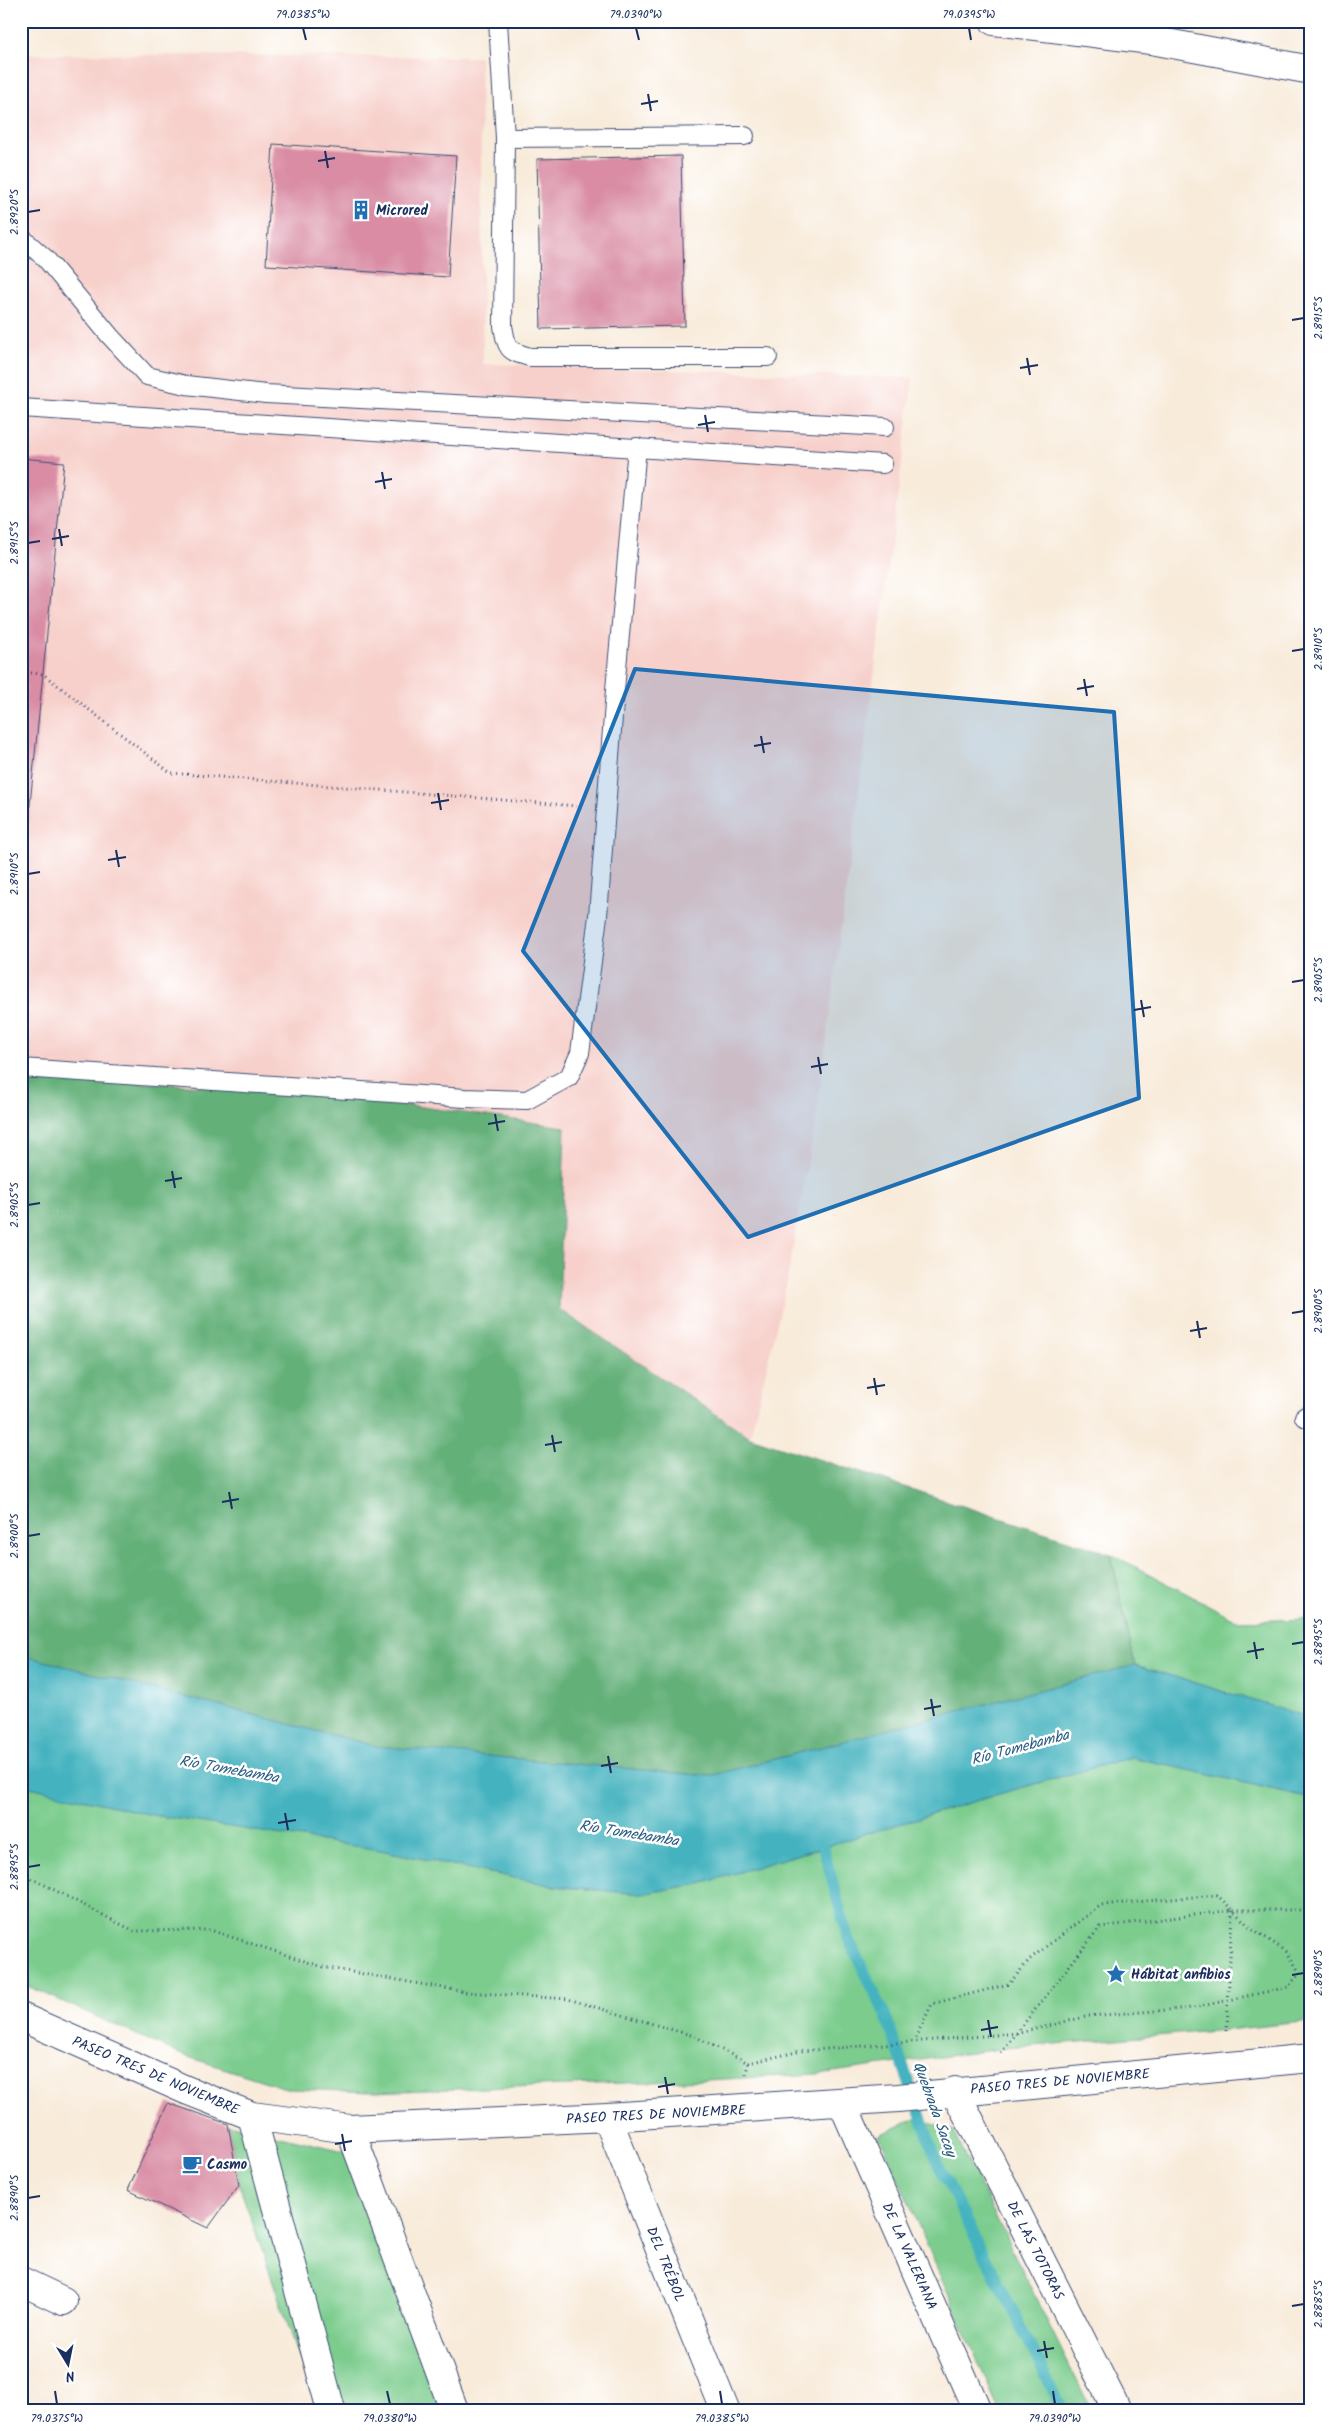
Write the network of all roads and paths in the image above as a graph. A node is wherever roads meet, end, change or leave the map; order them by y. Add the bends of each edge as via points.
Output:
1 (498, 21) edge
2 (994, 21) edge
3 (1311, 70) edge
4 (745, 136) dead end
5 (505, 138) junction
6 (21, 237) edge
7 (768, 357) dead end
8 (21, 408) edge
9 (884, 427) dead end
10 (637, 447) junction
11 (883, 464) dead end
12 (21, 672) edge
13 (606, 808) junction
14 (21, 1068) edge
15 (21, 1877) edge
16 (1232, 1910) junction
17 (1311, 1910) edge
18 (1230, 2000) junction
19 (21, 2017) edge
20 (1019, 2033) junction
21 (914, 2041) junction
22 (1000, 2054) dead end
23 (1311, 2058) edge
24 (748, 2063) junction
25 (1221, 2066) junction
26 (944, 2092) junction
27 (842, 2102) junction
28 (740, 2109) junction
29 (252, 2116) junction
30 (607, 2117) junction
31 (350, 2129) junction
32 (21, 2281) edge
33 (62, 2301) dead end
34 (331, 2410) edge
35 (454, 2410) edge
36 (724, 2410) edge
37 (977, 2410) edge
38 (1116, 2410) edge

1 - 5 lane
2 - 3 street via 1151,40
4 - 5 lane
5 - 7 lane via 503,326 507,345 513,353 530,357
6 - 9 lane via 46,259 146,376 186,385 266,394
8 - 10 lane
10 - 11 lane
10 - 13 lane
12 - 13 path via 43,674 171,772
13 - 14 lane via 598,916 580,1053 569,1077 527,1100
15 - 24 path via 37,1881 134,1931 210,1930 323,1968 466,1992 568,1999 694,2036
16 - 17 path
16 - 18 path
16 - 18 path via 1286,1952 1300,1973 1288,1987
16 - 20 path via 1100,1927
16 - 21 path via 1217,1895 1100,1905 1030,1959 1009,1984 932,2004
18 - 20 path via 1193,2008 1089,2016
18 - 25 path
19 - 29 street, PASEO TRES DE NOVIEMBRE
20 - 21 path
20 - 22 path
21 - 24 path via 801,2051
23 - 25 street, PASEO TRES DE NOVIEMBRE
24 - 28 path
25 - 26 street, PASEO TRES DE NOVIEMBRE
26 - 27 street, PASEO TRES DE NOVIEMBRE
26 - 38 street, DE LAS TOTORAS
27 - 28 street, PASEO TRES DE NOVIEMBRE
27 - 37 street, DE LA VALERIANA
28 - 30 street, PASEO TRES DE NOVIEMBRE
29 - 31 street, PASEO TRES DE NOVIEMBRE
29 - 34 street
30 - 31 street, PASEO TRES DE NOVIEMBRE
30 - 36 street, DEL TRÉBOL
31 - 35 street
32 - 33 street

